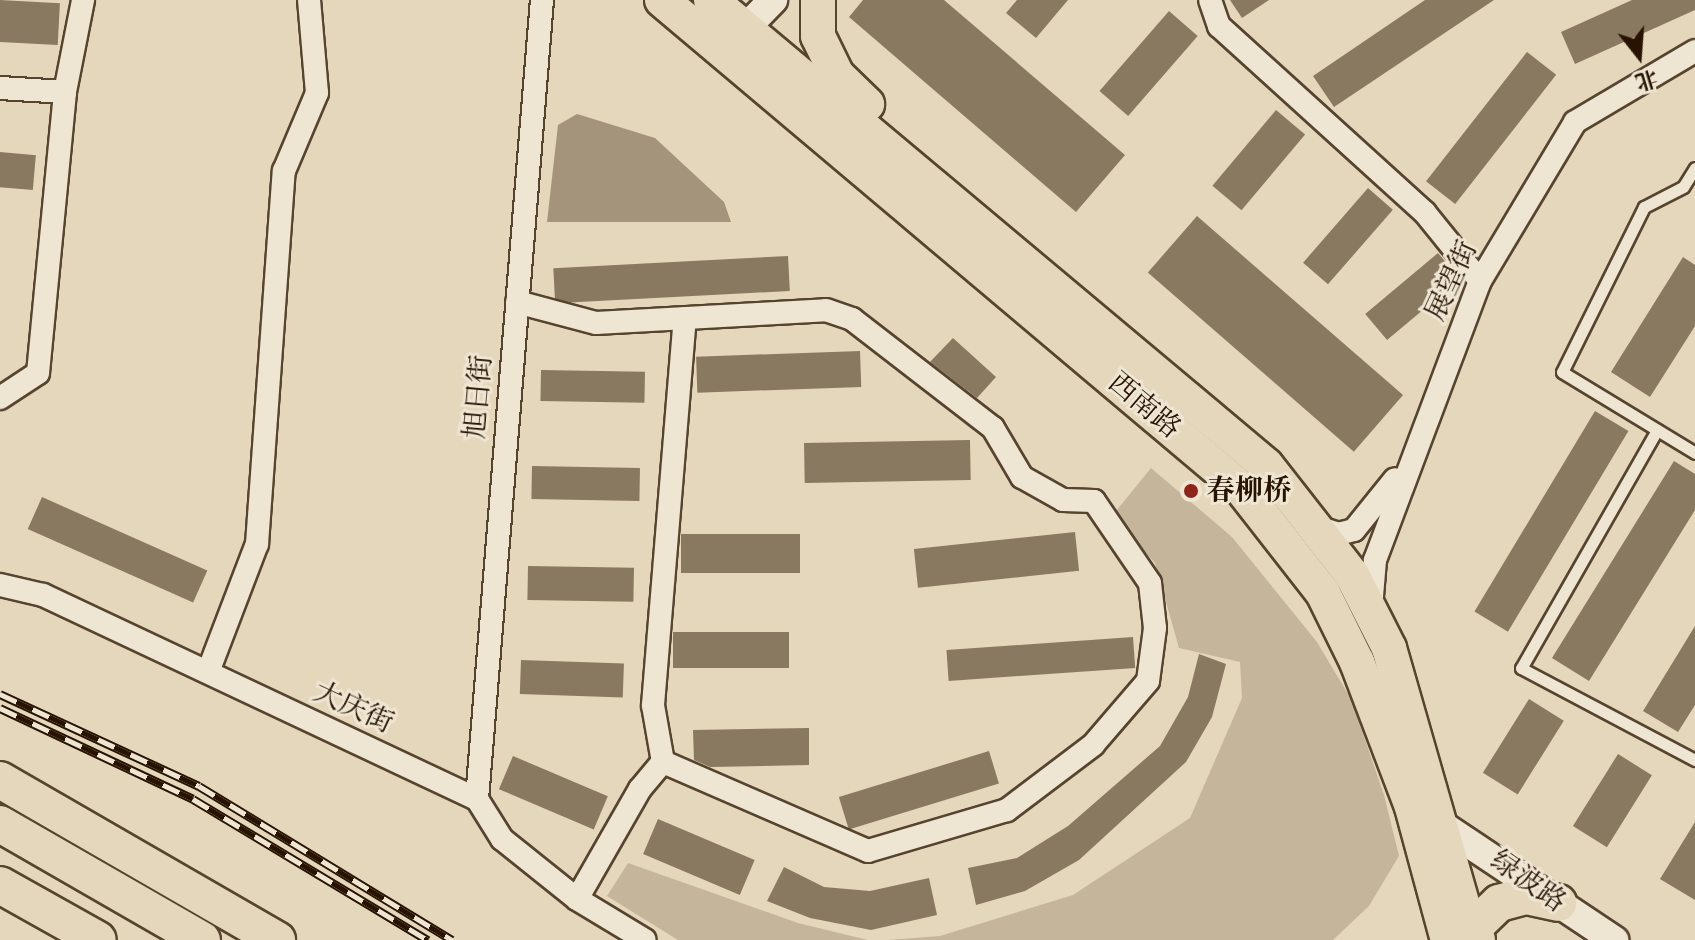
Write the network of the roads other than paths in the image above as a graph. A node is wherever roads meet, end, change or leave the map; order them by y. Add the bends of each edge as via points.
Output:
1 (83, 0) edge
2 (309, 0) edge
3 (662, 0) edge
4 (711, 0) edge
5 (773, 0) edge
6 (818, 0) edge
7 (1210, 0) edge
8 (546, 5) edge
9 (746, 28) junction
10 (1695, 51) edge
11 (721, 53) junction
12 (0, 88) edge
13 (65, 92) junction
14 (1695, 168) edge
15 (939, 190) junction
16 (1480, 281) junction
17 (517, 302) junction
18 (685, 318) junction
19 (0, 398) edge
20 (1423, 429) junction
21 (1657, 430) junction
22 (1695, 453) edge
23 (1314, 526) junction
24 (0, 585) edge
25 (1370, 611) junction
26 (208, 672) junction
27 (1695, 760) edge
28 (663, 762) junction
29 (0, 780) edge
30 (477, 799) junction
31 (0, 824) edge
32 (1443, 826) junction
33 (0, 885) edge
34 (577, 899) junction
35 (1558, 903) junction
36 (1467, 938) edge
37 (98, 940) edge
38 (202, 940) edge
39 (277, 940) edge
40 (645, 940) edge
41 (1614, 940) edge

1 - 13 street
2 - 26 street via 317,93 284,171 257,544
3 - 11 main road, 西南路
4 - 9 main road, 西南路
5 - 9 street
6 - 15 main road via 818,36 837,75 893,128
7 - 16 street via 1219,26 1425,213
8 - 17 street, 旭日街
9 - 11 street
9 - 15 main road, 西南路
10 - 16 street, 展望街 via 1575,122
11 - 36 main road, 西南路 via 1241,488 1323,593 1357,662
12 - 13 street
13 - 19 street via 38,373
14 - 21 lane via 1683,187 1644,207 1562,372
15 - 23 main road, 西南路 via 1245,445
16 - 20 street, 展望街
17 - 18 street via 596,323
17 - 30 street, 旭日街
18 - 28 street via 653,705
18 - 28 street via 826,310 852,319 993,428 1022,477 1063,500 1094,501 1150,583 1155,628 1148,681 1093,745 1007,810 868,851
20 - 23 street via 1388,490 1354,530 1338,534
20 - 25 street, 展望街 via 1375,560
21 - 22 lane
21 - 27 lane via 1521,668
23 - 25 main road, 西南路 via 1352,575
24 - 26 street, 大庆街 via 43,595
25 - 32 main road, 西南路 via 1389,648
26 - 30 street, 大庆街
28 - 34 street via 640,789
29 - 39 highway
30 - 34 street via 502,839
31 - 38 highway
32 - 35 street, 绿波路
32 - 36 main road, 西南路
33 - 37 highway
34 - 40 street
35 - 36 highway via 1512,898 1487,910
35 - 41 street, 绿波路

